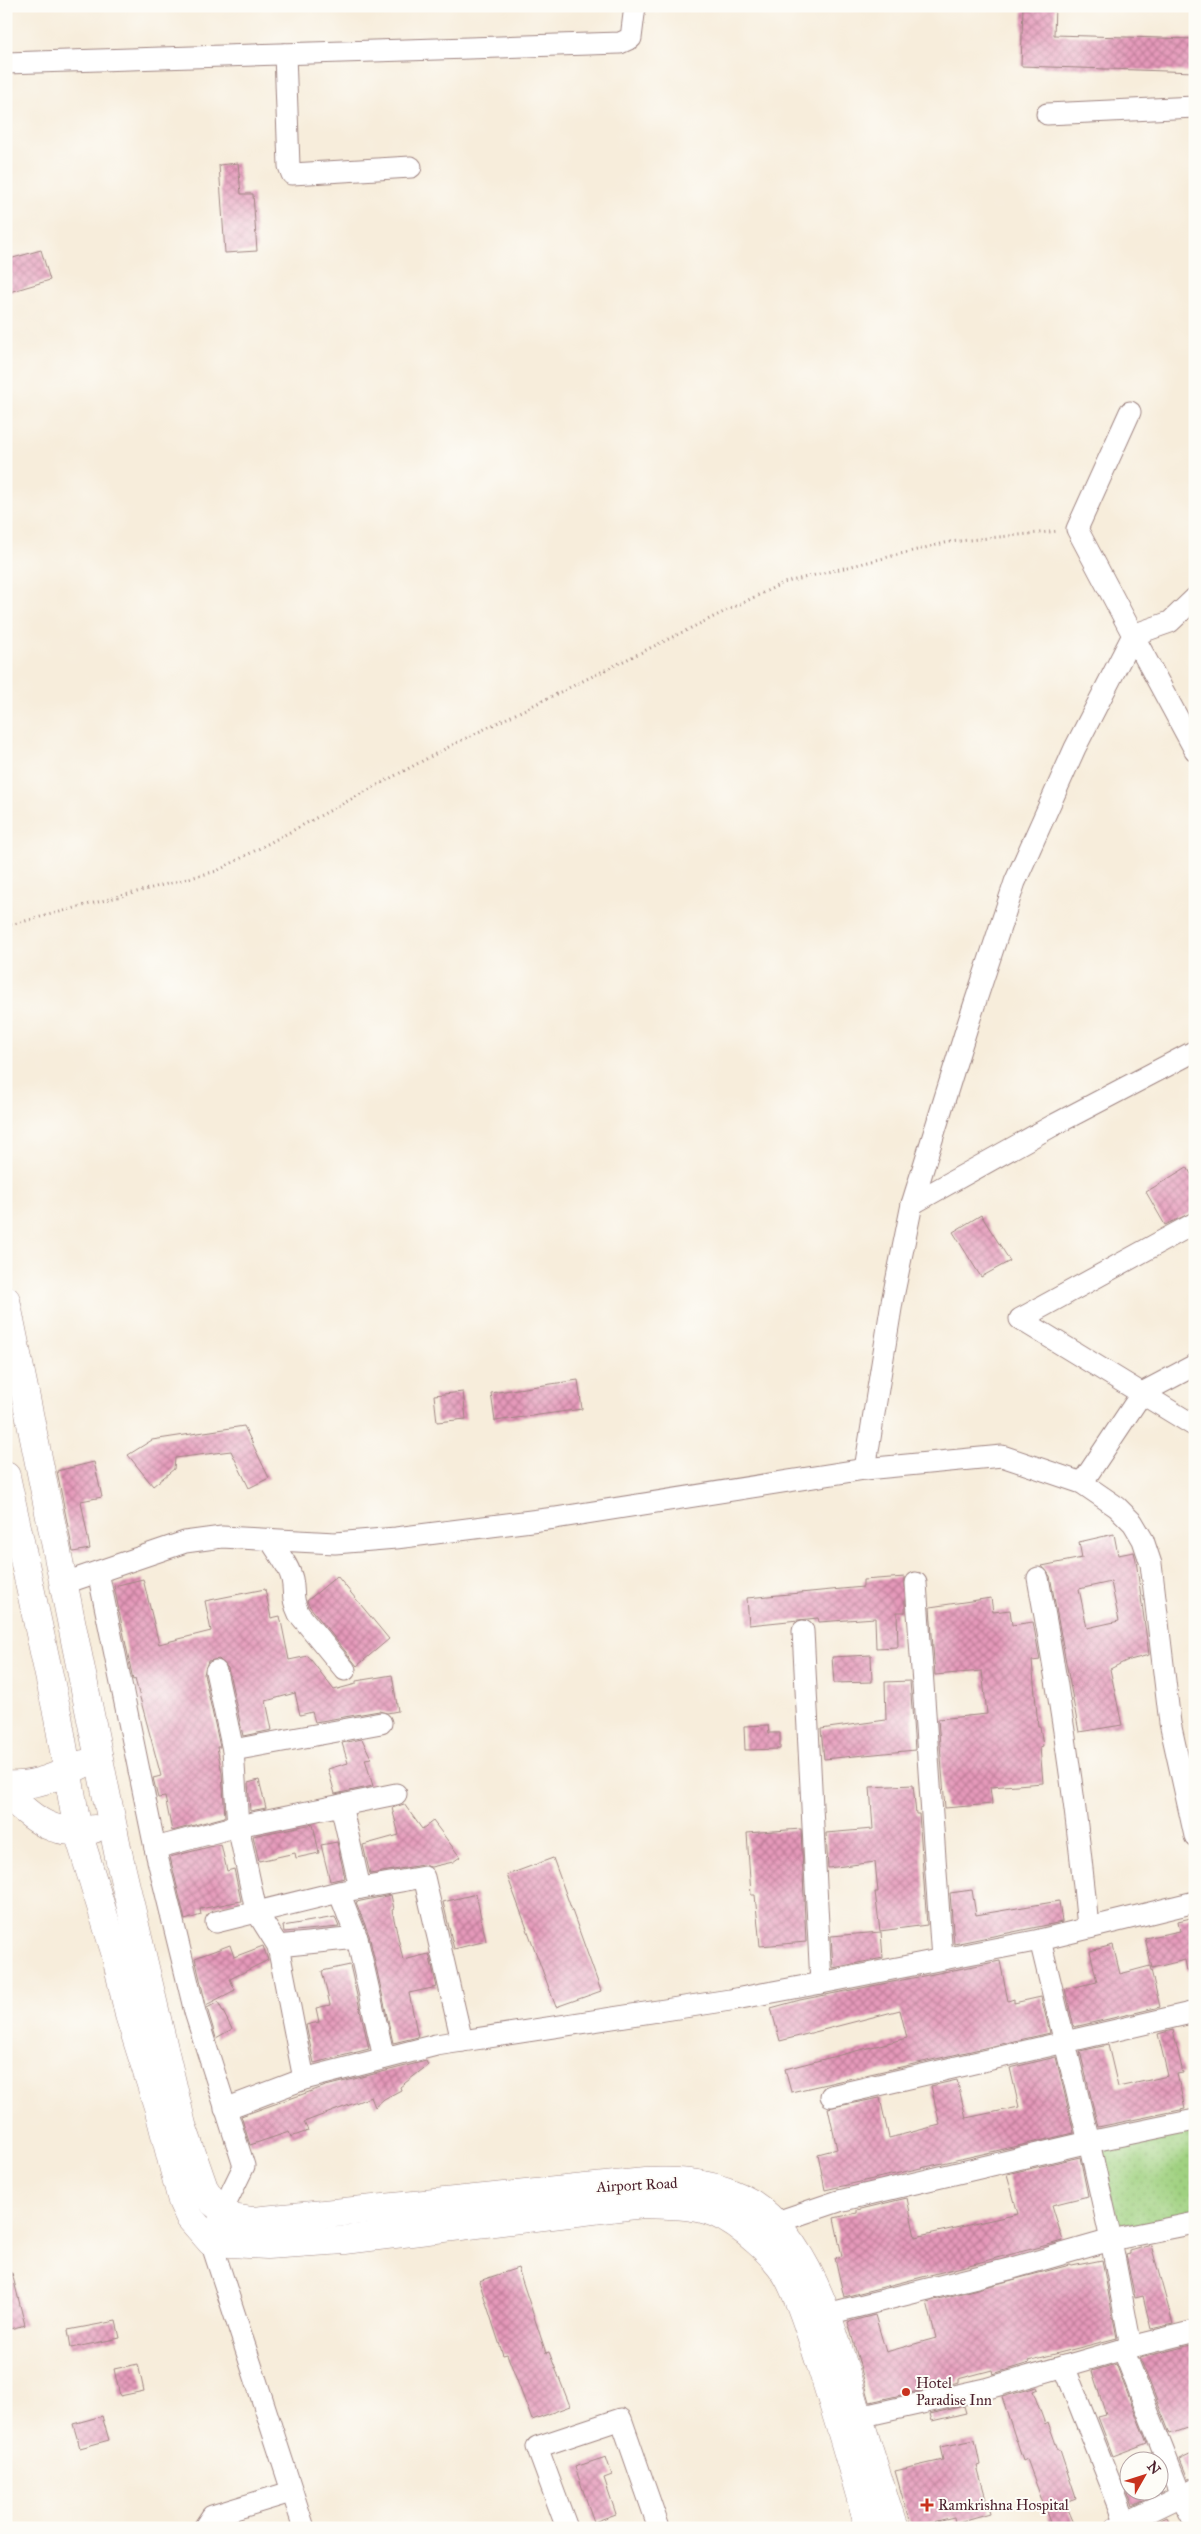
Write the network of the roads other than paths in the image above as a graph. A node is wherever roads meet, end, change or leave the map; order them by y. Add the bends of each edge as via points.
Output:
1 (635, 6) edge
2 (285, 54) junction
3 (6, 63) edge
4 (1195, 107) edge
5 (1047, 114) dead end
6 (411, 167) dead end
7 (1130, 412) dead end
8 (1195, 598) edge
9 (1133, 635) junction
10 (1195, 750) edge
11 (1195, 1051) edge
12 (912, 1204) junction
13 (1195, 1223) edge
14 (6, 1300) edge
15 (1195, 1365) edge
16 (1142, 1393) junction
17 (1195, 1426) edge
18 (865, 1469) junction
19 (6, 1476) edge
20 (1082, 1484) junction
21 (270, 1539) junction
22 (98, 1572) junction
23 (1038, 1578) dead end
24 (916, 1583) dead end
25 (62, 1584) junction
26 (803, 1632) dead end
27 (345, 1670) dead end
28 (216, 1671) dead end
29 (381, 1723) dead end
30 (233, 1750) junction
31 (97, 1756) junction
32 (67, 1772) junction
33 (6, 1785) edge
34 (6, 1793) edge
35 (396, 1794) dead end
36 (341, 1805) junction
37 (113, 1825) junction
38 (238, 1826) junction
39 (78, 1832) junction
40 (1195, 1836) edge
41 (155, 1848) junction
42 (360, 1888) junction
43 (339, 1892) junction
44 (1195, 1902) edge
45 (256, 1911) junction
46 (216, 1922) dead end
47 (1088, 1927) junction
48 (357, 1938) junction
49 (1040, 1940) junction
50 (278, 1946) junction
51 (942, 1959) junction
52 (821, 1983) junction
53 (1195, 2012) edge
54 (462, 2041) junction
55 (1065, 2042) junction
56 (384, 2058) junction
57 (304, 2079) junction
58 (830, 2096) dead end
59 (167, 2104) junction
60 (225, 2108) junction
61 (1195, 2120) edge
62 (1089, 2142) junction
63 (222, 2211) junction
64 (774, 2223) junction
65 (1195, 2223) edge
66 (1111, 2240) junction
67 (211, 2242) junction
68 (827, 2314) junction
69 (1195, 2331) edge
70 (1127, 2348) junction
71 (1064, 2366) junction
72 (859, 2417) junction
73 (291, 2492) junction
74 (1188, 2493) edge
75 (1195, 2523) edge
76 (1123, 2526) edge
77 (204, 2528) edge
78 (304, 2528) edge
79 (567, 2528) edge
80 (659, 2528) edge
81 (870, 2528) edge
82 (894, 2528) edge

1 - 2 street via 631,38 620,43
2 - 3 street
2 - 6 street via 289,166 292,174
4 - 5 street
7 - 9 street via 1077,529
8 - 9 street via 1170,622
9 - 10 street
9 - 12 street via 1075,748 1015,882
11 - 12 street
12 - 18 street via 892,1302
13 - 16 street via 1020,1319
14 - 25 main road
15 - 16 street
16 - 17 street
16 - 20 street
18 - 20 street via 1002,1456
18 - 21 street via 564,1516 396,1538 335,1543
19 - 32 main road
20 - 40 street via 1117,1507 1133,1523 1151,1564 1170,1723
21 - 22 street via 222,1538 185,1542
21 - 27 street via 289,1569 294,1604 299,1614
22 - 25 street
22 - 41 street
23 - 47 street via 1080,1833
24 - 51 street
25 - 31 main road
26 - 52 street
28 - 30 street
29 - 30 street
30 - 38 street
31 - 32 main road
31 - 37 main road
32 - 33 main road via 35,1784
32 - 39 main road
34 - 39 main road via 47,1826
35 - 36 street
36 - 38 street
36 - 42 street
37 - 39 main road
37 - 59 main road
38 - 41 street
38 - 45 street
39 - 59 main road via 115,1952 129,2016
41 - 60 street via 196,2012
42 - 43 street
42 - 54 street via 424,1877
43 - 45 street
43 - 48 street
44 - 47 street
45 - 46 street
45 - 50 street
47 - 49 street
48 - 50 street
48 - 56 street
49 - 51 street
49 - 55 street
50 - 57 street
51 - 52 street
52 - 54 street
53 - 55 street
54 - 56 street
55 - 58 street
55 - 62 street
56 - 57 street
57 - 60 street
59 - 63 main road via 204,2188
59 - 67 main road via 182,2201 190,2218
60 - 63 street via 244,2166
61 - 62 street
62 - 64 street via 839,2201
62 - 66 street
63 - 64 main road, Airport Road via 232,2218 253,2221 674,2181 731,2192 752,2204
63 - 67 street
64 - 68 main road, Airport Road via 808,2271
65 - 66 street
66 - 68 street
66 - 70 street
67 - 73 street
67 - 81 main road, Airport Road via 267,2245 345,2240 643,2204 680,2205 714,2213 749,2234 790,2280 822,2369
68 - 72 main road, Airport Road
69 - 70 street
70 - 71 street
70 - 74 street
71 - 72 street via 985,2390
71 - 76 street
72 - 82 main road, Airport Road
73 - 77 street via 212,2516
73 - 78 street
74 - 75 street
74 - 76 street
79 - 80 street via 537,2447 621,2420

